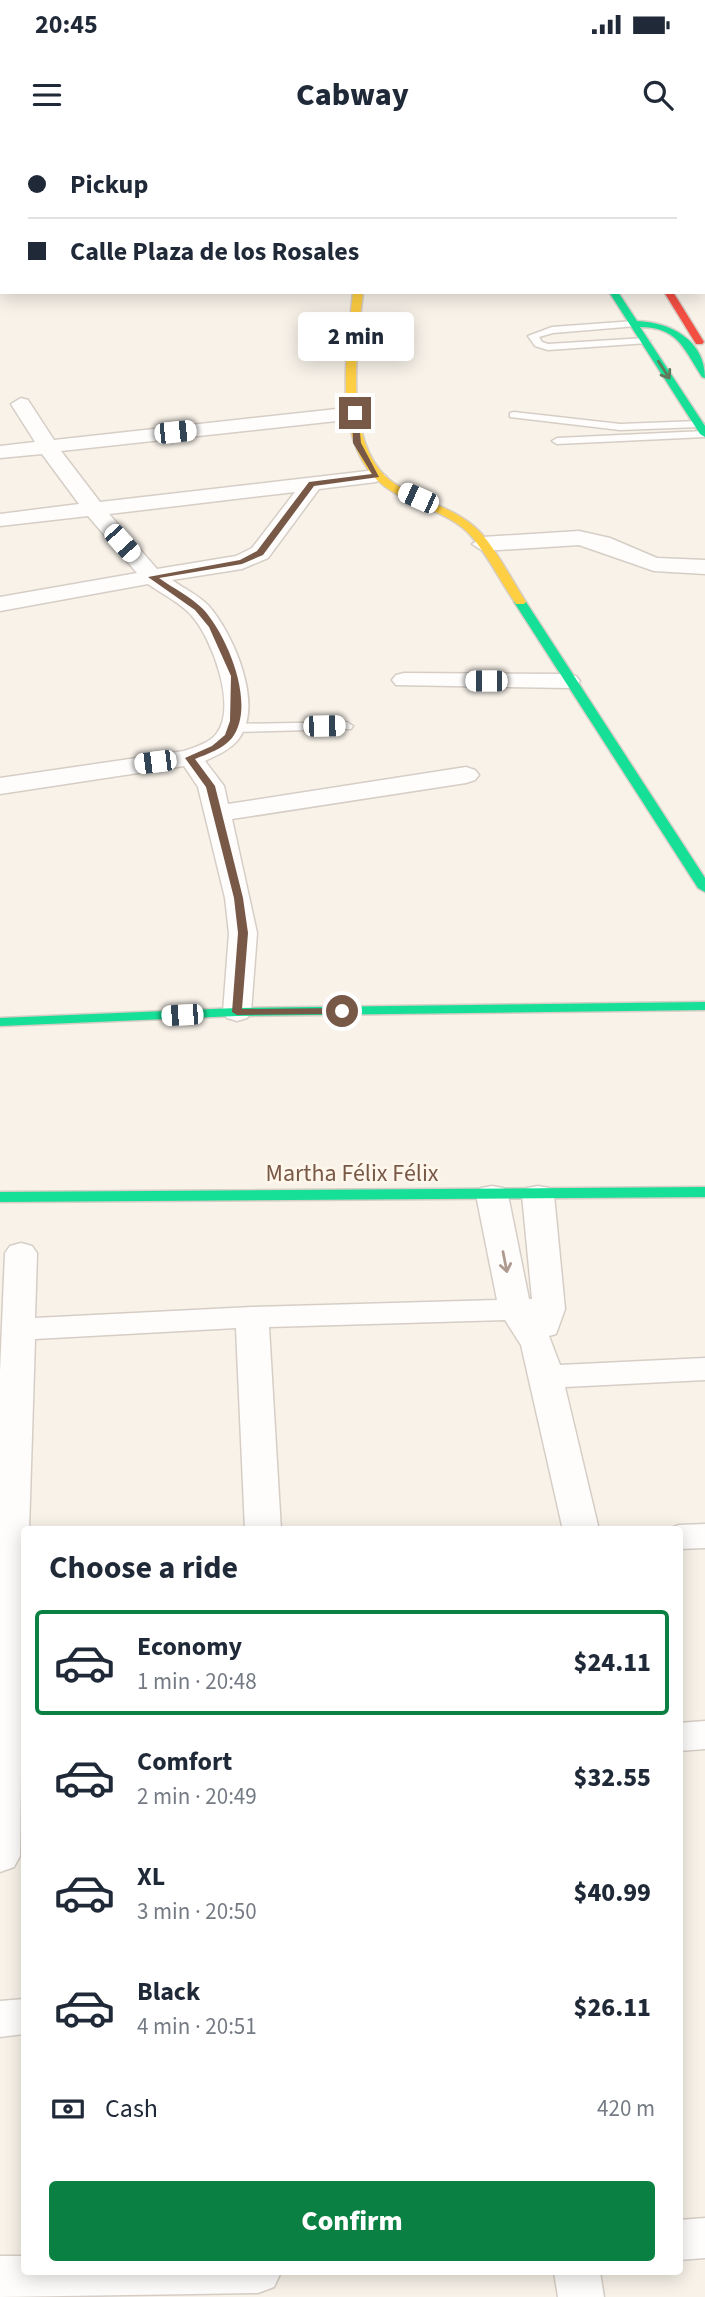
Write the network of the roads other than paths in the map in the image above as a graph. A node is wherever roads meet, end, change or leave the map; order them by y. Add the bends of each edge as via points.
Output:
1 (358, 294) edge
2 (614, 294) edge
3 (669, 294) edge
4 (634, 324) junction
5 (645, 341) junction
6 (705, 353) edge
7 (705, 375) edge
8 (21, 404) dead end
9 (355, 413) junction
10 (514, 415) dead end
11 (702, 429) edge
12 (557, 441) dead end
13 (46, 446) junction
14 (0, 452) edge
15 (376, 476) junction
16 (312, 484) junction
17 (93, 510) junction
18 (0, 520) edge
19 (483, 544) junction
20 (705, 567) edge
21 (152, 577) junction
22 (0, 604) edge
23 (404, 681) dead end
24 (568, 681) junction
25 (347, 726) dead end
26 (233, 728) junction
27 (190, 758) junction
28 (466, 775) dead end
29 (0, 786) edge
30 (218, 813) junction
31 (705, 888) edge
32 (705, 1006) edge
33 (237, 1012) junction
34 (0, 1022) edge
35 (705, 1192) edge
36 (492, 1195) junction
37 (538, 1195) junction
38 (0, 1196) edge
39 (21, 1253) dead end
40 (549, 1309) junction
41 (515, 1310) junction
42 (252, 1317) junction
43 (19, 1329) junction
44 (542, 1361) junction
45 (705, 1368) edge
46 (263, 1526) edge
47 (579, 1526) edge
48 (705, 1536) edge
49 (683, 1537) edge
50 (17, 1577) edge
51 (705, 1735) edge
52 (683, 1737) edge
53 (14, 1775) edge
54 (0, 1856) edge
55 (21, 2017) edge
56 (0, 2019) edge
57 (705, 2238) edge
58 (683, 2240) edge
59 (577, 2275) edge
60 (0, 2277) edge
61 (245, 2280) edge
62 (581, 2297) edge

1 - 9 street
2 - 4 street
3 - 6 street
4 - 5 street
4 - 5 lane via 552,330 533,336 548,347
4 - 7 street via 652,322 679,332
5 -> 11 street
8 - 13 street
9 - 13 street
9 - 15 street via 357,443
10 - 11 lane via 620,427
11 - 12 lane
13 - 14 street
13 - 17 street
15 - 16 street
15 - 19 street via 467,524
16 - 17 street
16 - 21 street via 260,553 242,562
17 - 18 street
17 - 21 street
19 - 20 street via 579,538 654,564
19 - 24 street
21 - 22 street
21 - 26 street via 198,608 213,626 235,676
23 - 24 street
24 - 31 street
25 - 26 lane
26 - 27 street via 224,742
27 - 29 street
27 - 30 street via 208,779
28 - 30 street
30 - 33 street via 243,933
32 - 33 street
33 - 34 street
35 - 37 street, Martha Félix Félix
36 - 37 street, Martha Félix Félix
36 - 38 street, Martha Félix Félix
36 -> 41 street
37 - 40 street
39 - 43 street
40 - 41 street
40 - 44 street
41 - 42 street
41 - 44 street
42 - 43 street
42 - 46 street
43 - 50 street
44 - 45 street
44 - 47 street
48 - 49 street
50 - 53 street
51 - 52 street
53 - 54 street
55 - 56 street
57 - 58 street
59 - 62 street
60 - 61 street

